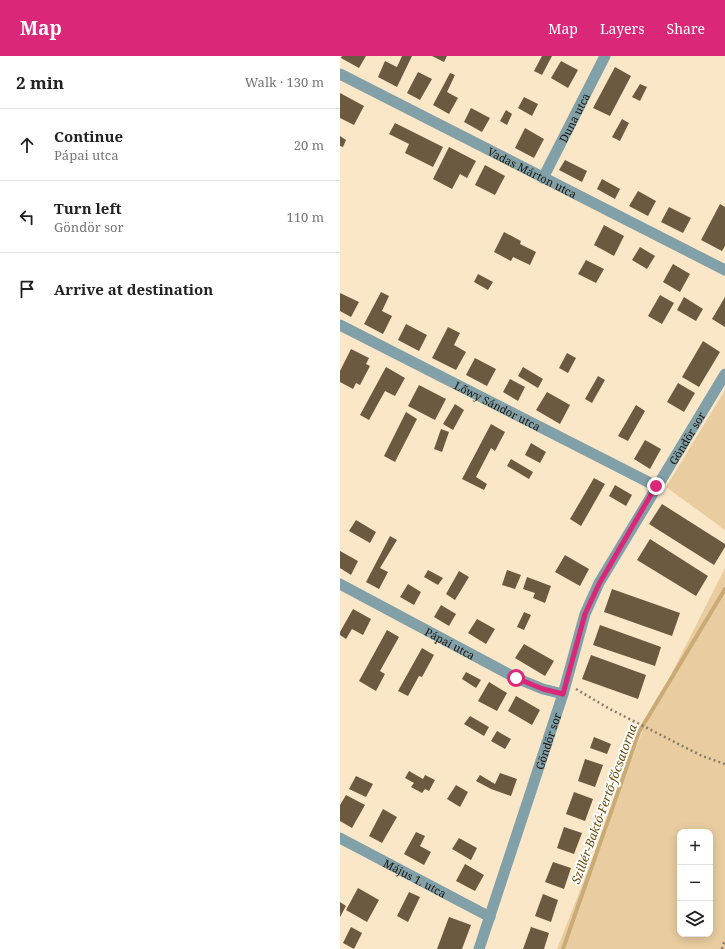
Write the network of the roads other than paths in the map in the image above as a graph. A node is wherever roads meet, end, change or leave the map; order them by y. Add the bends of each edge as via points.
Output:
1 (605, 56) edge
2 (340, 74) edge
3 (543, 178) junction
4 (725, 270) edge
5 (340, 325) edge
6 (725, 374) edge
7 (656, 486) junction
8 (340, 584) edge
9 (565, 689) junction
10 (340, 838) edge
11 (490, 917) junction
12 (479, 949) edge

1 - 3 street, Duna utca
2 - 3 street, Vadas Márton utca
3 - 4 street, Vadas Márton utca
5 - 7 street, Lőwy Sándor utca
6 - 7 street, Göndör sor
7 - 9 street, Göndör sor via 599,584 585,614
8 - 9 street, Pápai utca via 516,678 543,689
9 - 11 street, Göndör sor
10 - 11 street, Május 1. utca
11 - 12 street, Göndör sor

